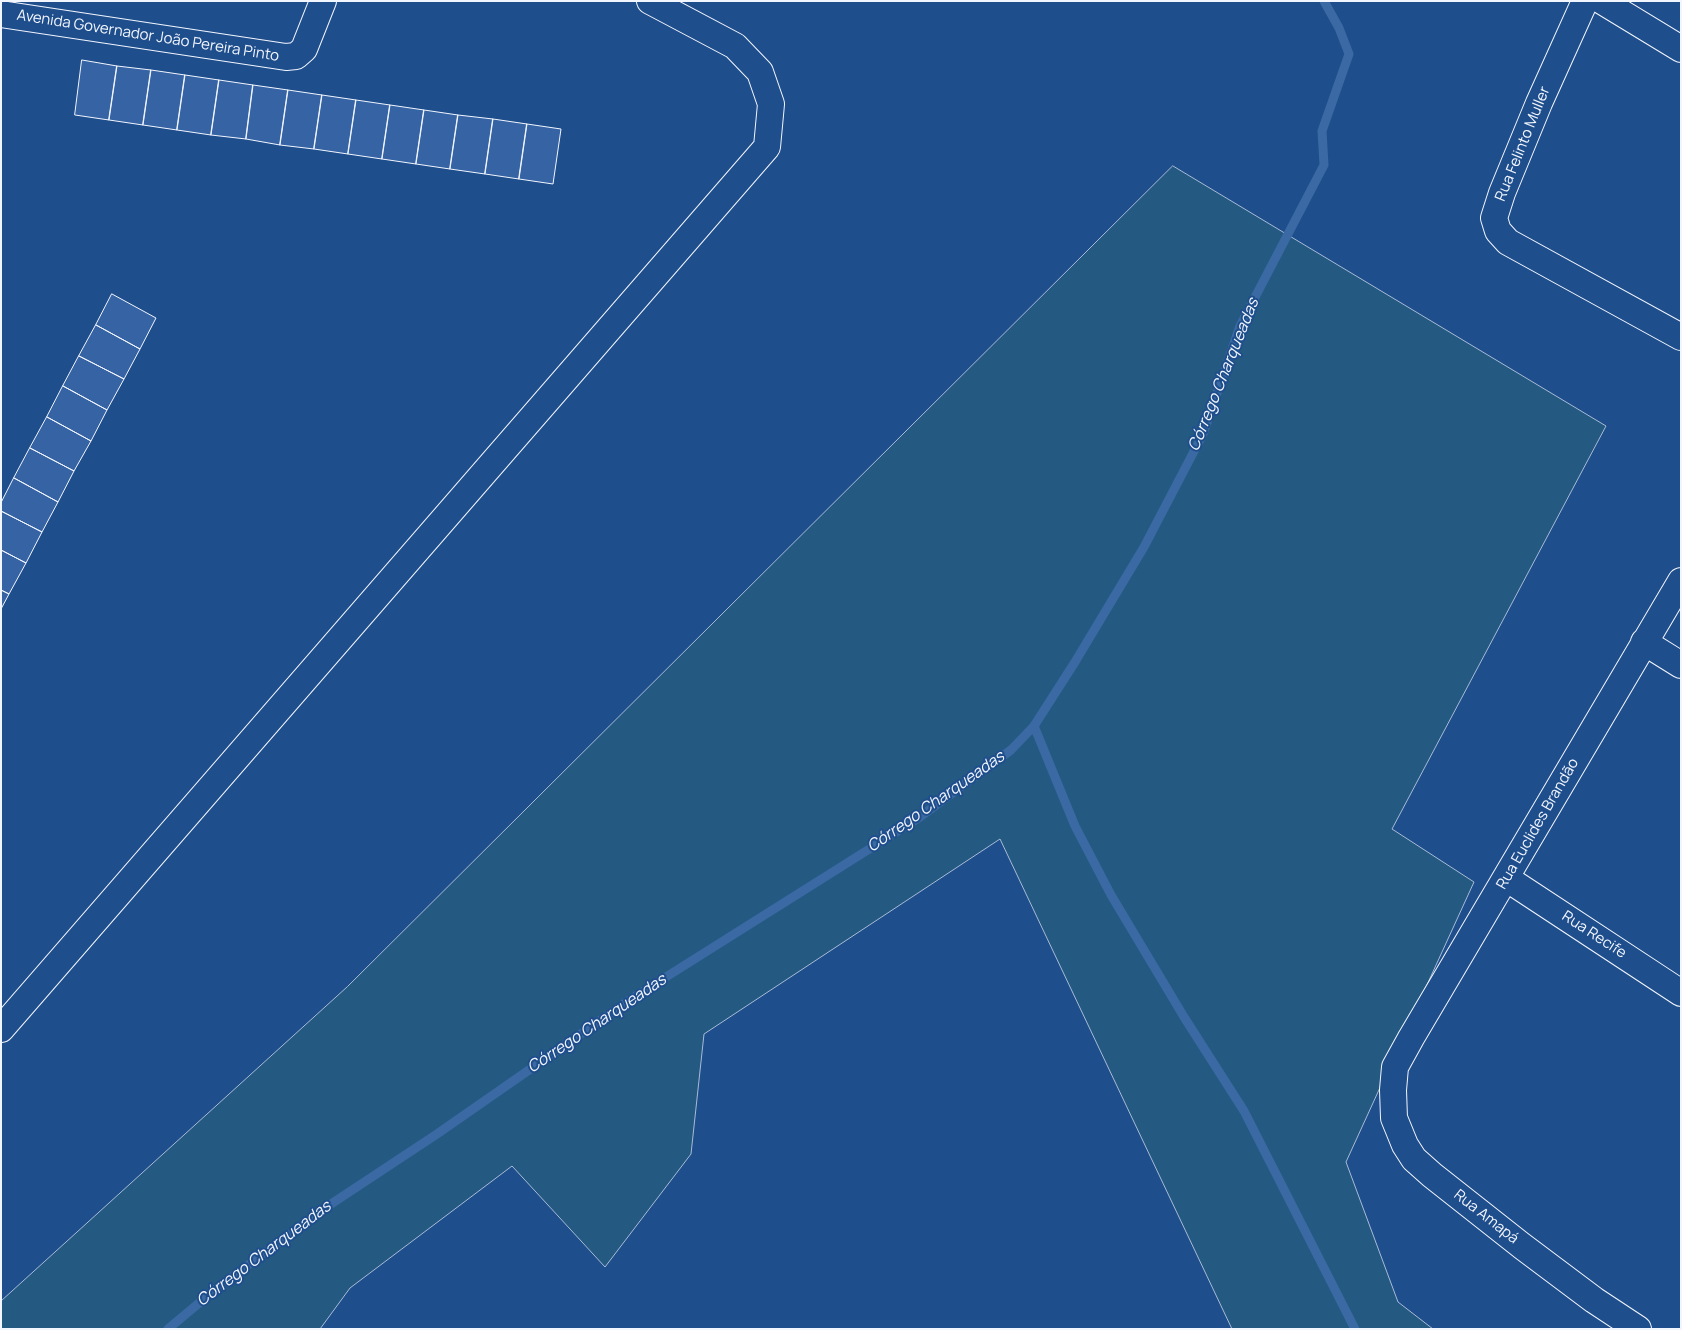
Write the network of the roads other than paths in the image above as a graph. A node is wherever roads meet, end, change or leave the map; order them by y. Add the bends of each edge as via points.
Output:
1 (323, 1) edge
2 (650, 1) edge
3 (1585, 1) edge
4 (1602, 1) edge
5 (57, 11) edge
6 (1, 14) edge
7 (1681, 49) edge
8 (1681, 337) edge
9 (1681, 581) edge
10 (1644, 642) junction
11 (1681, 665) edge
12 (1506, 878) junction
13 (1681, 993) edge
14 (1, 1030) edge
15 (1395, 1067) joint
16 (1638, 1329) edge

1 - 5 street, Avenida Governador João Pereira Pinto via 304,50 296,56 286,57
2 - 14 street via 735,46 760,72 771,104 767,147
3 - 8 street, Rua Felinto Muller via 1539,102 1494,218 1498,231 1508,242
4 - 7 street
5 - 6 street, Avenida Governador João Pereira Pinto
9 - 10 street, Rua Euclides Brandão
10 - 11 street
10 - 12 street, Rua Euclides Brandão
12 - 13 street, Rua Recife
12 - 15 street, Rua Euclides Brandão
15 - 16 street, Rua Amapá via 1394,1118 1414,1159 1522,1246

